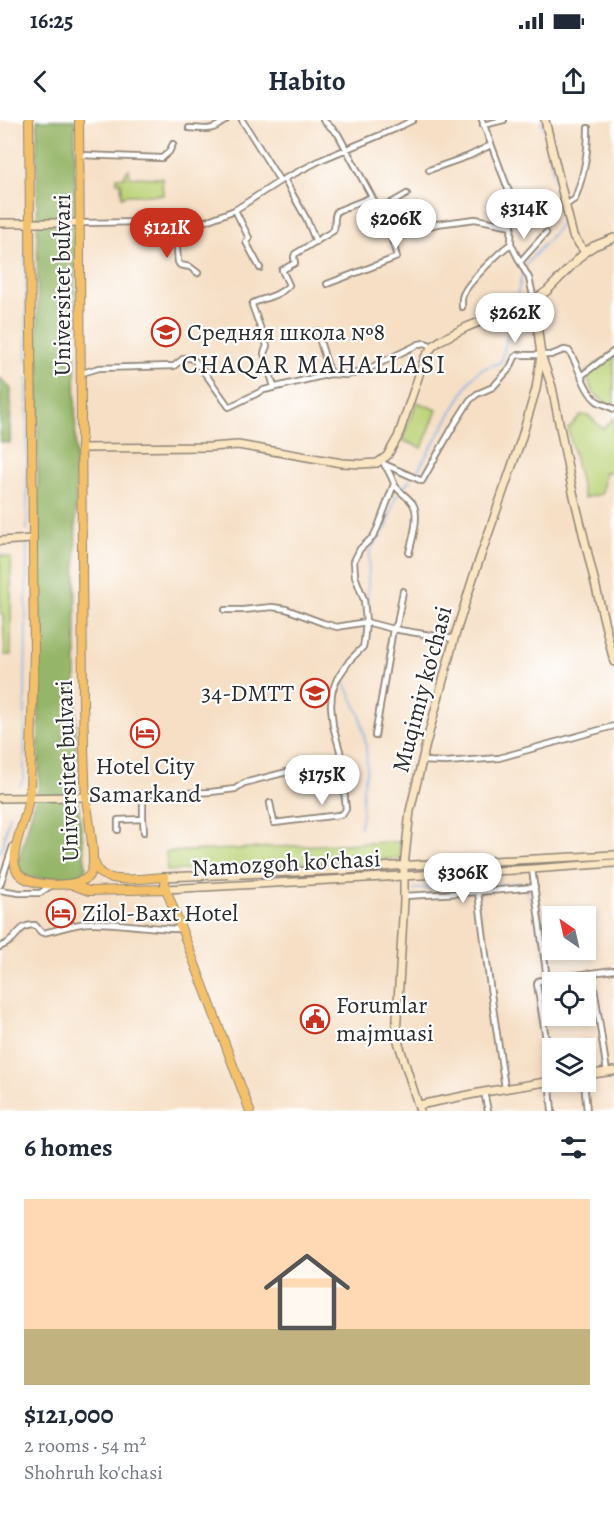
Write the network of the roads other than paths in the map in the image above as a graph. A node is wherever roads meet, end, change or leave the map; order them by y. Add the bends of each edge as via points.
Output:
1 (30, 120) edge
2 (79, 120) edge
3 (226, 120) edge
4 (242, 120) edge
5 (323, 120) edge
6 (414, 120) edge
7 (504, 120) edge
8 (545, 120) edge
9 (482, 122) edge
10 (189, 128) dead end
11 (588, 128) dead end
12 (173, 144) dead end
13 (490, 145) junction
14 (346, 149) junction
15 (81, 155) junction
16 (429, 170) dead end
17 (282, 180) junction
18 (407, 194) dead end
19 (372, 197) junction
20 (566, 205) junction
21 (235, 210) junction
22 (379, 210) junction
23 (175, 221) junction
24 (0, 223) edge
25 (30, 223) junction
26 (81, 223) junction
27 (512, 226) junction
28 (546, 233) dead end
29 (614, 238) edge
30 (392, 239) junction
31 (316, 242) junction
32 (512, 244) junction
33 (585, 252) junction
34 (522, 267) junction
35 (260, 268) dead end
36 (198, 273) dead end
37 (327, 284) dead end
38 (534, 300) junction
39 (462, 307) dead end
40 (317, 330) dead end
41 (433, 346) junction
42 (614, 351) edge
43 (541, 355) junction
44 (82, 373) junction
45 (330, 374) junction
46 (580, 376) junction
47 (274, 387) junction
48 (614, 409) edge
49 (81, 448) junction
50 (382, 463) junction
51 (394, 484) junction
52 (32, 539) junction
53 (0, 542) edge
54 (409, 553) dead end
55 (403, 591) dead end
56 (225, 610) dead end
57 (366, 622) junction
58 (393, 629) junction
59 (454, 639) junction
60 (614, 662) edge
61 (614, 726) edge
62 (375, 736) dead end
63 (422, 761) junction
64 (341, 766) junction
65 (86, 797) junction
66 (0, 798) edge
67 (28, 798) junction
68 (143, 803) dead end
69 (270, 803) dead end
70 (143, 819) junction
71 (118, 830) dead end
72 (144, 832) dead end
73 (20, 834) junction
74 (614, 855) edge
75 (93, 858) junction
76 (614, 863) edge
77 (404, 866) junction
78 (532, 869) junction
79 (474, 872) junction
80 (293, 873) junction
81 (404, 875) junction
82 (164, 877) junction
83 (292, 883) junction
84 (53, 884) junction
85 (70, 884) junction
86 (0, 885) edge
87 (532, 887) junction
88 (477, 888) junction
89 (166, 889) junction
90 (0, 891) edge
91 (404, 896) junction
92 (181, 929) junction
93 (0, 947) edge
94 (614, 970) edge
95 (546, 972) edge
96 (596, 973) edge
97 (542, 980) edge
98 (596, 994) edge
99 (542, 1018) edge
100 (611, 1071) edge
101 (596, 1073) edge
102 (542, 1082) edge
103 (505, 1088) junction
104 (484, 1092) junction
105 (551, 1092) edge
106 (585, 1092) edge
107 (419, 1108) edge
108 (249, 1111) edge
109 (488, 1111) edge
110 (552, 1111) edge
111 (587, 1111) edge

1 - 25 main road, Universitet bulvari
2 - 15 main road, Universitet bulvari
3 - 10 street via 217,128
4 - 17 street
5 - 14 street via 338,134
6 - 14 street
7 - 9 street
8 - 20 main road
9 - 13 street
11 - 20 street via 585,169 575,199
12 - 15 street via 162,158
13 - 16 street
13 - 27 street via 511,197
14 - 17 street
14 - 19 street
15 - 26 main road, Universitet bulvari
17 - 21 street
17 - 31 street
18 - 22 street
19 - 22 street
19 - 31 street via 337,211 335,229
20 - 33 main road via 573,236
21 - 23 street via 206,221
21 - 35 street
22 - 30 street
23 - 26 street
23 - 36 street via 178,262
24 - 25 main road
25 - 26 main road
25 - 52 main road, Universitet bulvari
26 - 44 main road, Universitet bulvari
27 - 30 street via 474,219 437,224
27 - 32 street
28 - 34 street
29 - 33 main road
30 - 37 street via 395,258
31 - 47 street via 295,254 296,264 282,270 287,288 252,305 267,346 264,353
32 - 34 street
32 - 39 street via 464,292
33 - 38 main road
34 - 38 street via 531,282
38 - 41 main road via 467,327
38 - 43 main road
40 - 45 street
41 - 45 street via 419,344 362,372
41 - 50 main road via 425,357 398,437
42 - 46 street
43 - 46 street via 569,351
43 - 50 street via 518,355 493,387 473,397 422,481
43 - 59 main road, Muqimiy ko'chasi via 521,440
43 - 60 main road via 552,387
44 - 47 street via 99,368 174,366 190,358 229,406
44 - 49 main road, Universitet bulvari
45 - 47 street
46 - 48 street via 598,402
49 - 50 main road via 238,445 342,463
49 - 65 main road, Universitet bulvari
50 - 51 street
51 - 54 street via 413,504 416,513
51 - 57 street via 373,537 354,561
52 - 53 main road
52 - 67 main road, Universitet bulvari via 34,651
55 - 58 street
56 - 57 street via 286,609 337,627
57 - 58 street
57 - 64 street via 363,647 350,660 332,692 333,726
58 - 59 street
58 - 62 street
59 - 63 main road, Muqimiy ko'chasi
61 - 63 street via 499,758
63 - 77 main road, Muqimiy ko'chasi via 410,811
64 - 65 street via 287,772 235,789 211,792
64 - 69 street via 346,809 343,814 274,823
65 - 67 main road
65 - 75 main road, Universitet bulvari
66 - 67 main road
67 - 73 main road, Universitet bulvari
68 - 70 street
70 - 71 street via 118,820
70 - 72 street
73 - 84 main road, Universitet bulvari via 14,857 17,873 31,882
73 - 86 street
74 - 77 main road, Namozgoh ko'chasi
75 - 82 main road, Namozgoh ko'chasi via 98,872 115,880
75 - 85 main road, Universitet bulvari via 87,878
76 - 78 main road, Namozgoh ko'chasi
77 - 80 main road, Namozgoh ko'chasi
77 - 81 main road, Muqimiy ko'chasi
78 - 79 main road, Namozgoh ko'chasi
78 - 87 street
79 - 81 main road, Namozgoh ko'chasi
79 - 88 street
80 - 82 main road, Namozgoh ko'chasi
80 - 83 main road
81 - 83 main road, Namozgoh ko'chasi
81 - 91 main road, Muqimiy ko'chasi
82 - 89 main road
83 - 89 main road, Namozgoh ko'chasi
84 - 85 main road, Universitet bulvari
84 - 90 street via 40,893
85 - 89 main road, Namozgoh ko'chasi via 89,891
87 - 88 street
87 - 95 street
88 - 91 street
88 - 103 street
89 - 92 main road
91 - 107 main road, Muqimiy ko'chasi via 396,1035
92 - 93 street via 88,923 43,933 30,925
92 - 108 main road
94 - 96 street
97 - 99 street via 537,984
98 - 100 street
100 - 101 main road
102 - 103 main road
103 - 104 main road
104 - 107 main road
104 - 109 street
105 - 110 street
106 - 111 street

